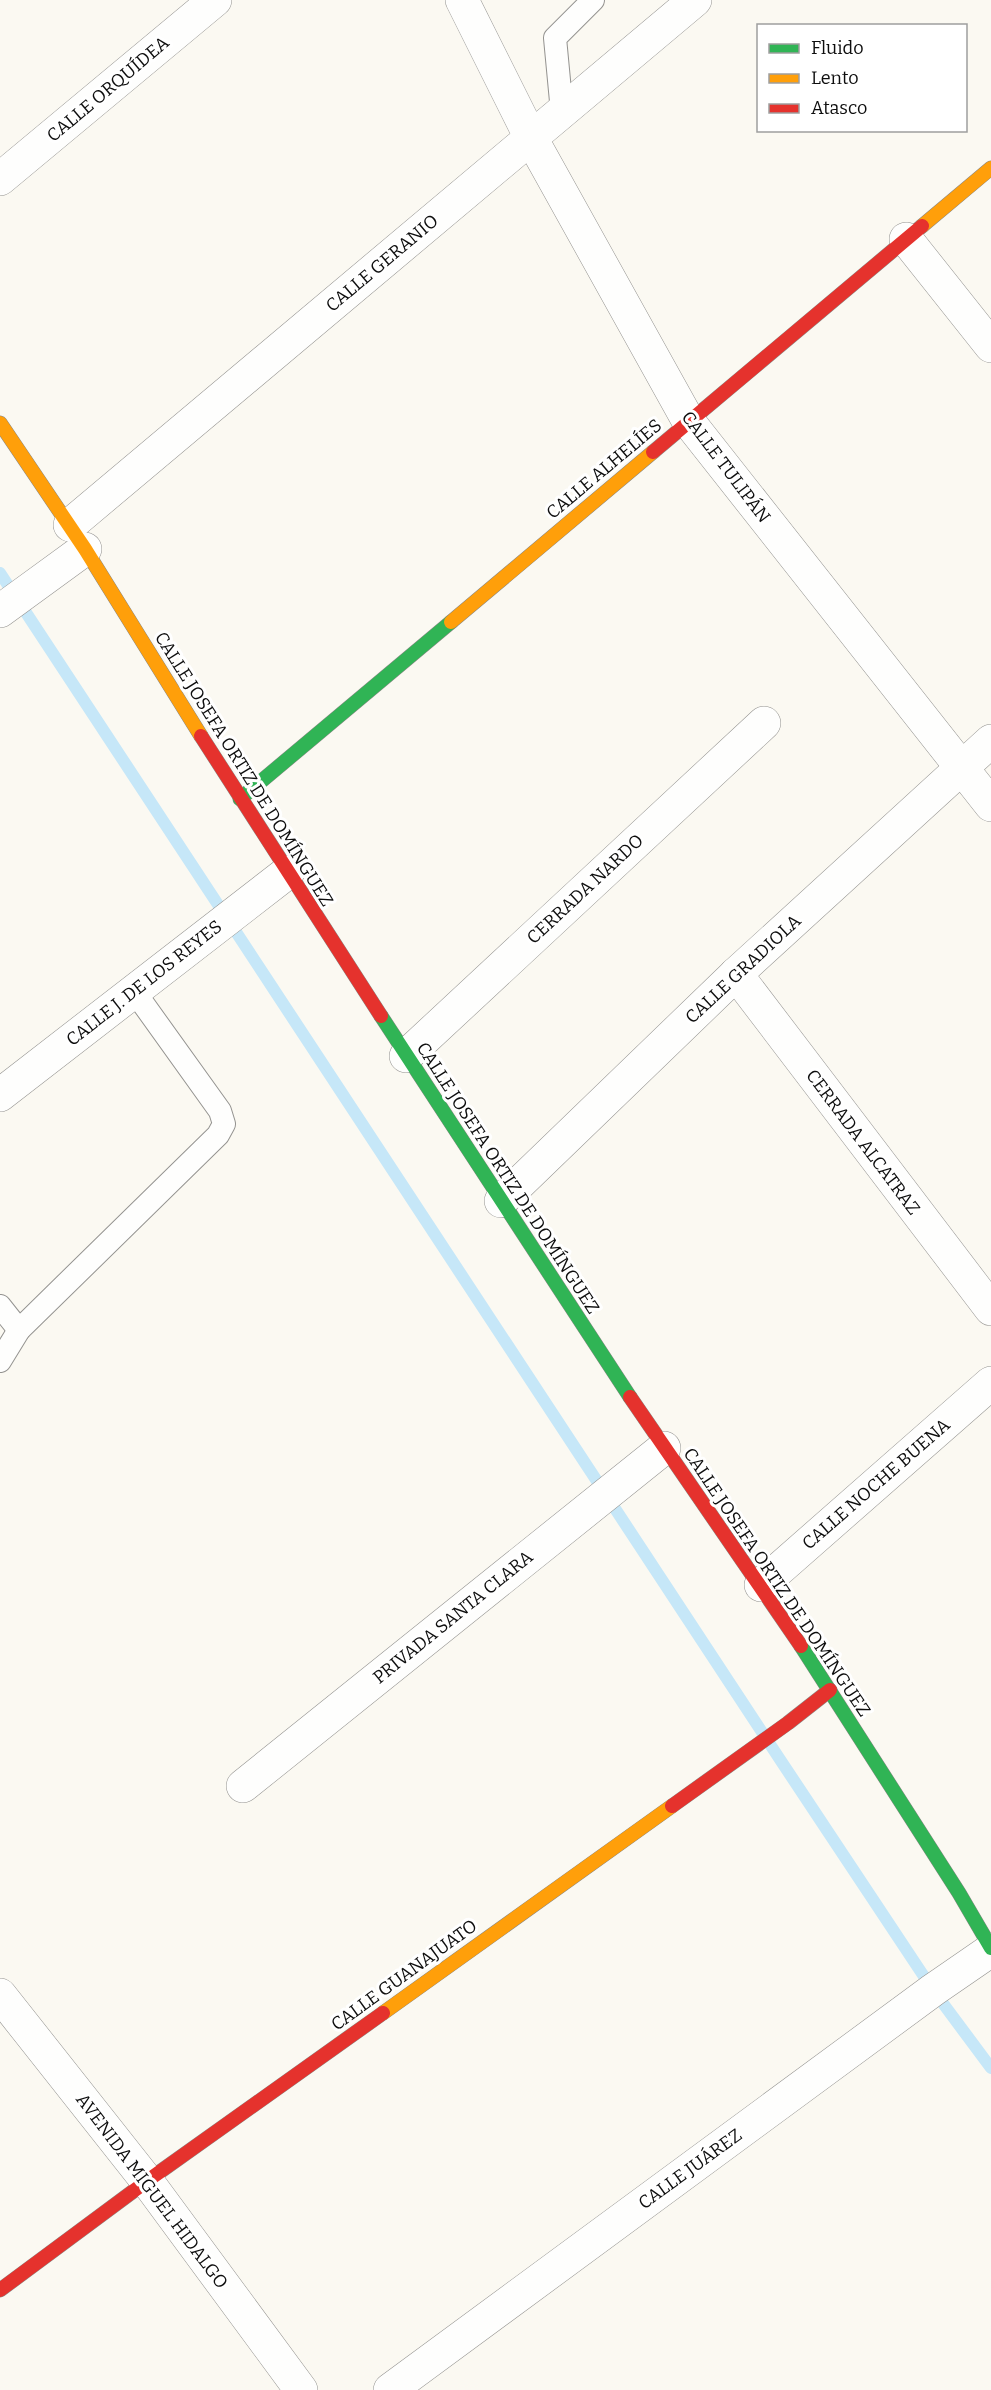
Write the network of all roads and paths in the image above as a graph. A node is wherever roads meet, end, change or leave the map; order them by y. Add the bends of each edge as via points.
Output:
1 (215, 0) edge
2 (462, 0) edge
3 (593, 0) edge
4 (695, 0) edge
5 (562, 112) junction
6 (531, 138) junction
7 (991, 168) edge
8 (0, 179) edge
9 (906, 239) junction
10 (991, 346) edge
11 (689, 422) junction
12 (0, 423) edge
13 (77, 537) junction
14 (1, 610) edge
15 (764, 723) dead end
16 (991, 741) edge
17 (961, 768) junction
18 (240, 799) junction
19 (991, 805) edge
20 (288, 872) junction
21 (736, 975) junction
22 (134, 991) junction
23 (406, 1056) junction
24 (0, 1095) edge
25 (501, 1201) junction
26 (0, 1306) edge
27 (991, 1309) edge
28 (19, 1330) junction
29 (0, 1361) edge
30 (991, 1383) edge
31 (664, 1448) junction
32 (761, 1585) junction
33 (830, 1690) junction
34 (243, 1786) dead end
35 (991, 1949) edge
36 (0, 1995) edge
37 (147, 2181) junction
38 (0, 2290) edge
39 (301, 2390) edge
40 (390, 2390) edge

1 - 8 street, CALLE ORQUÍDEA
2 - 6 street, CALLE TULIPÁN
3 - 5 lane via 555,38
4 - 5 street, CALLE GERANIO
5 - 6 street, CALLE GERANIO
6 - 11 street, CALLE TULIPÁN
6 - 13 street, CALLE GERANIO
7 - 9 street, CALLE ALHELÍES
9 - 10 street
9 - 11 street, CALLE ALHELÍES
11 - 17 street, CALLE TULIPÁN
11 - 18 street, CALLE ALHELÍES
12 - 13 street, CALLE JOSEFA ORTIZ DE DOMÍNGUEZ
13 - 14 street, CALLE GERANIO via 40,582
13 - 18 street, CALLE JOSEFA ORTIZ DE DOMÍNGUEZ
15 - 23 street, CERRADA NARDO
16 - 17 street, CALLE GRADIOLA
17 - 19 street, CALLE TULIPÁN
17 - 21 street, CALLE GRADIOLA
18 - 20 street, CALLE JOSEFA ORTIZ DE DOMÍNGUEZ
20 - 22 street, CALLE J. DE LOS REYES
20 - 23 street, CALLE JOSEFA ORTIZ DE DOMÍNGUEZ
21 - 25 street, CALLE GRADIOLA
21 - 27 street, CERRADA ALCATRAZ
22 - 24 street, CALLE J. DE LOS REYES
22 - 28 lane via 220,1111 224,1124 218,1135
23 - 25 street, CALLE JOSEFA ORTIZ DE DOMÍNGUEZ
25 - 31 street, CALLE JOSEFA ORTIZ DE DOMÍNGUEZ
26 - 28 lane
28 - 29 lane
30 - 32 street, CALLE NOCHE BUENA
31 - 32 street, CALLE JOSEFA ORTIZ DE DOMÍNGUEZ
31 - 34 street, PRIVADA SANTA CLARA
32 - 33 street, CALLE JOSEFA ORTIZ DE DOMÍNGUEZ
33 - 35 street, CALLE JOSEFA ORTIZ DE DOMÍNGUEZ
33 - 37 street, CALLE GUANAJUATO
35 - 40 street, CALLE JUÁREZ
36 - 37 street, AVENIDA MIGUEL HIDALGO
37 - 38 street, CALLE GUANAJUATO
37 - 39 street, AVENIDA MIGUEL HIDALGO

